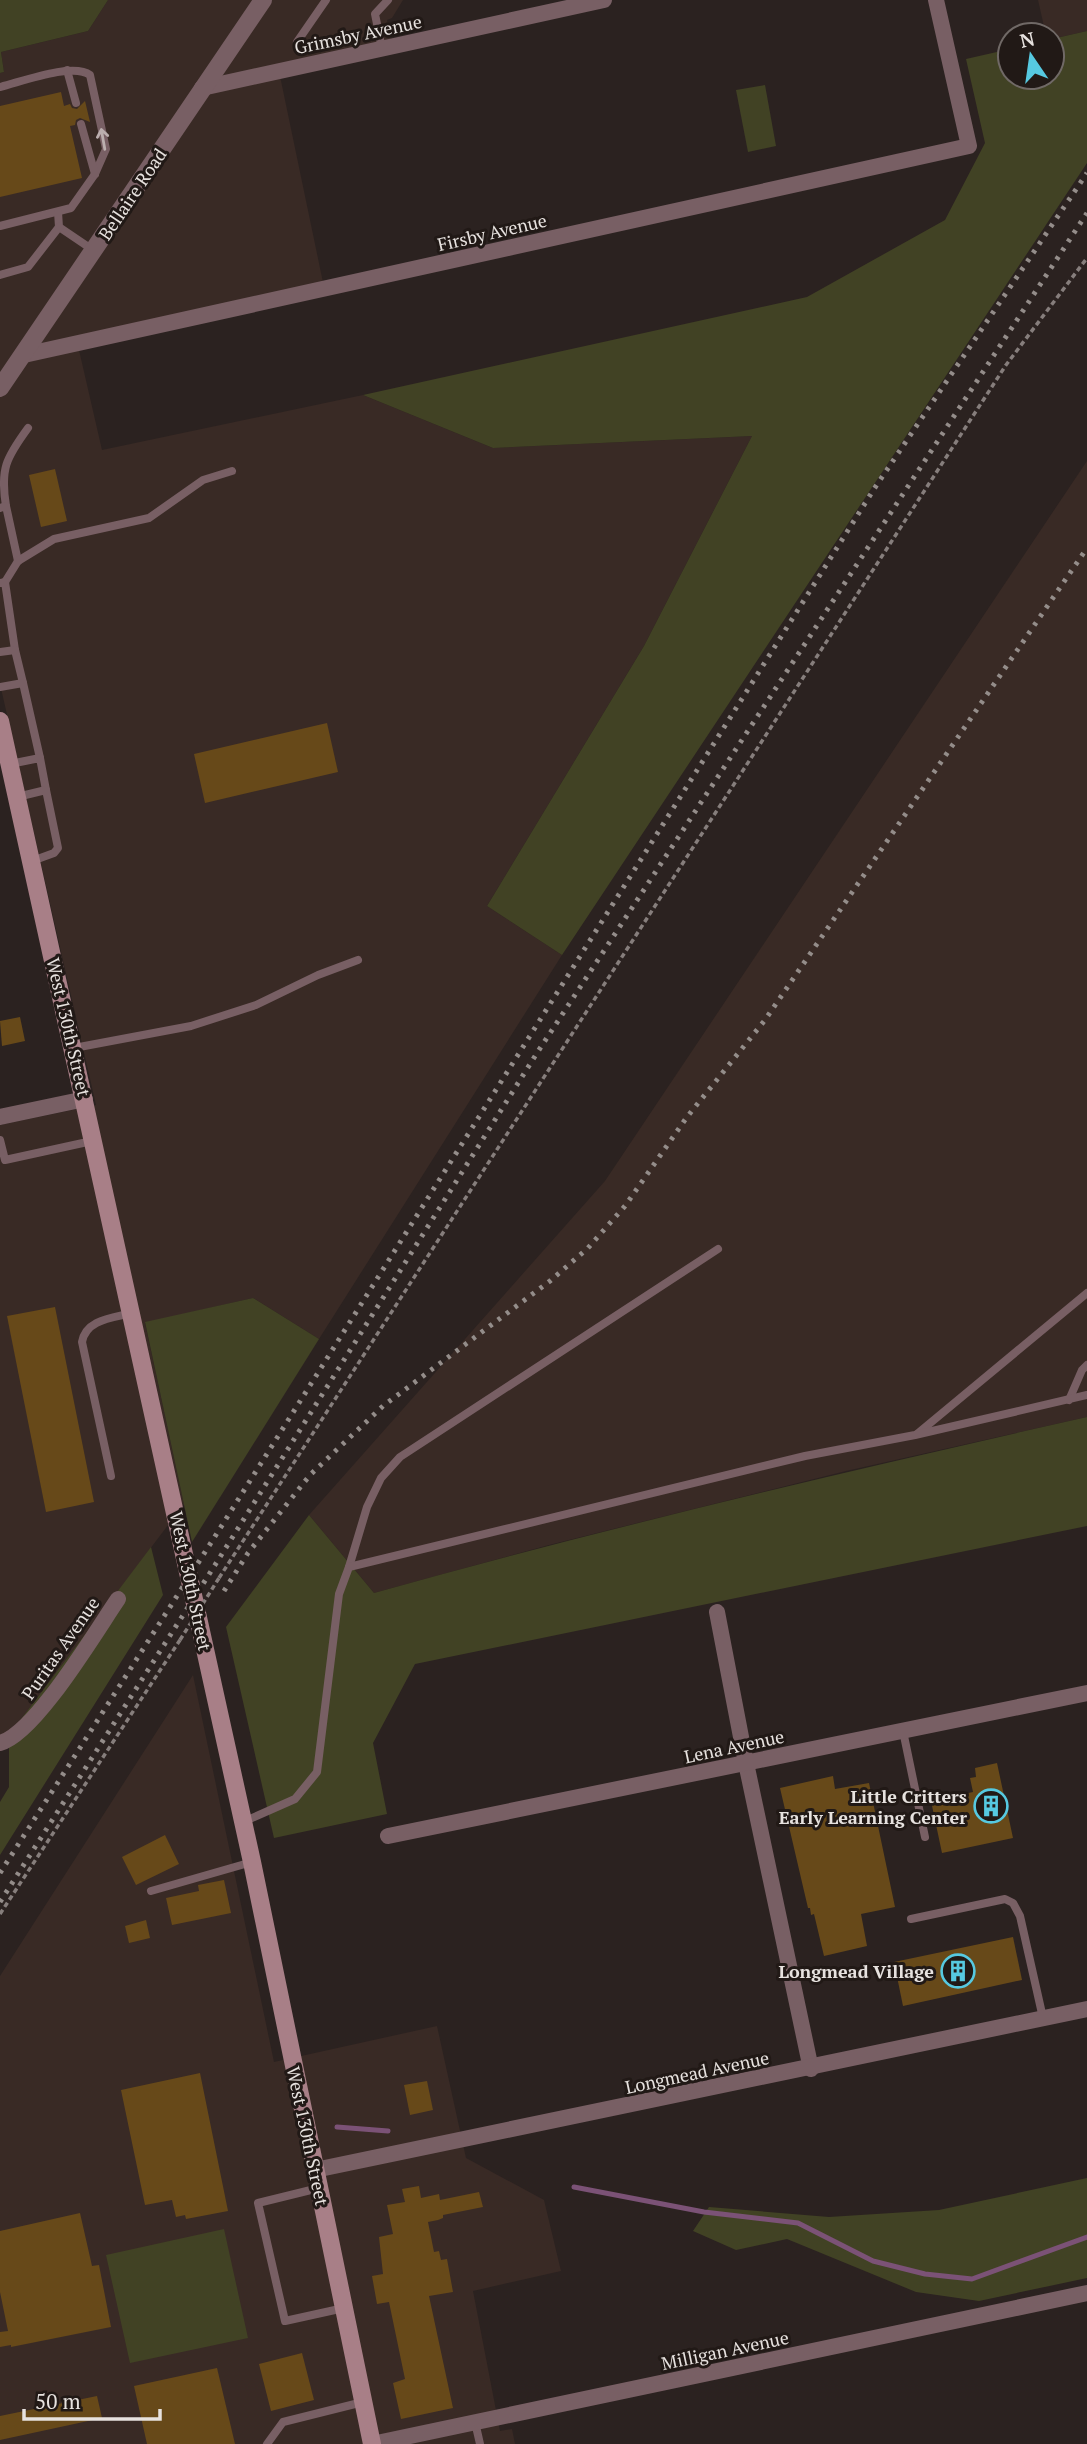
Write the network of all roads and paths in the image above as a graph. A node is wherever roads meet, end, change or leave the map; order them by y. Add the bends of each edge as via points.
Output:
1 (263, 0) edge
2 (326, 0) edge
3 (388, 0) edge
4 (604, 0) edge
5 (936, 0) edge
6 (297, 42) dead end
7 (382, 49) junction
8 (67, 70) junction
9 (0, 87) edge
10 (202, 88) junction
11 (76, 103) dead end
12 (81, 124) dead end
13 (95, 174) junction
14 (58, 212) junction
15 (0, 226) edge
16 (58, 227) junction
17 (94, 251) junction
18 (1087, 258) edge
19 (0, 275) edge
20 (24, 355) junction
21 (0, 388) edge
22 (28, 429) dead end
23 (232, 471) dead end
24 (3, 507) edge
25 (18, 561) junction
26 (2, 582) edge
27 (15, 650) junction
28 (0, 652) edge
29 (23, 683) junction
30 (0, 687) edge
31 (0, 720) edge
32 (40, 758) junction
33 (10, 764) junction
34 (47, 790) junction
35 (17, 797) junction
36 (32, 861) junction
37 (358, 960) dead end
38 (74, 1048) junction
39 (85, 1099) junction
40 (0, 1117) edge
41 (0, 1140) edge
42 (94, 1140) junction
43 (718, 1249) dead end
44 (1087, 1293) edge
45 (132, 1313) junction
46 (1087, 1365) edge
47 (1087, 1395) edge
48 (1069, 1400) junction
49 (915, 1435) junction
50 (111, 1476) dead end
51 (349, 1567) junction
52 (118, 1599) dead end
53 (717, 1612) dead end
54 (1087, 1693) edge
55 (904, 1731) junction
56 (0, 1743) edge
57 (746, 1763) junction
58 (243, 1822) junction
59 (388, 1836) dead end
60 (925, 1837) dead end
61 (253, 1862) junction
62 (151, 1891) dead end
63 (0, 1914) edge
64 (911, 1919) dead end
65 (1087, 2009) edge
66 (1043, 2019) junction
67 (811, 2069) junction
68 (317, 2179) junction
69 (1087, 2294) edge
70 (344, 2308) junction
71 (363, 2402) junction
72 (475, 2422) junction
73 (267, 2444) edge
74 (372, 2444) edge
75 (480, 2444) edge

1 - 10 street, Bellaire Road
2 - 6 lane
3 - 7 lane via 375,14
4 - 7 street, Grimsby Avenue
5 - 20 street, Firsby Avenue via 969,146
7 - 10 street, Grimsby Avenue
8 - 9 lane
8 - 11 lane
13 -> 8 lane via 106,149 90,75 84,70
10 - 17 street, Bellaire Road
12 - 13 lane
13 - 14 lane via 71,208
14 - 15 lane
14 - 16 lane
16 - 17 lane
16 - 19 lane via 28,267
17 - 20 street, Bellaire Road
18 - 63 path, bridge via 1006,365
20 - 21 street, Bellaire Road
22 - 24 lane via 3,470
23 - 25 lane via 203,480 149,518 54,539
24 - 25 lane
25 - 26 lane
26 - 27 lane
27 - 28 lane
27 - 29 lane
29 - 30 lane
29 - 32 lane
31 - 33 main road, West 130th Street
32 - 33 lane
32 - 34 lane
33 - 35 main road, West 130th Street
34 - 35 lane
34 - 36 lane via 58,848
35 - 36 main road, West 130th Street
36 - 38 main road, West 130th Street
37 - 38 lane via 256,1005 191,1026
38 - 39 main road, West 130th Street
39 - 40 street
39 - 42 main road, West 130th Street
41 - 42 lane via 5,1160
42 - 45 main road, West 130th Street
43 - 51 lane via 400,1457 381,1478 372,1497
44 - 49 lane
45 - 50 lane via 95,1323 83,1334
45 - 58 main road, West 130th Street
46 - 48 lane
47 - 48 lane
48 - 49 lane
49 - 51 lane via 805,1456
51 - 58 lane via 339,1594 317,1772 295,1799
52 - 56 street, Puritas Avenue via 40,1712
53 - 57 street
54 - 55 street, Lena Avenue
55 - 57 street, Lena Avenue
55 - 60 lane
57 - 59 street, Lena Avenue
57 - 67 street
58 - 61 main road, West 130th Street
61 - 62 lane
61 - 68 main road, West 130th Street
64 - 66 lane via 1005,1899 1013,1903 1020,1916
65 - 66 street, Longmead Avenue
66 - 67 street, Longmead Avenue
67 - 68 street, Longmead Avenue
68 - 70 main road, West 130th Street
68 - 70 lane via 258,2203 285,2321
69 - 72 street, Milligan Avenue
70 - 71 main road, West 130th Street
71 - 73 lane via 283,2422
71 - 74 main road, West 130th Street
72 - 74 street, Milligan Avenue
72 - 75 lane

